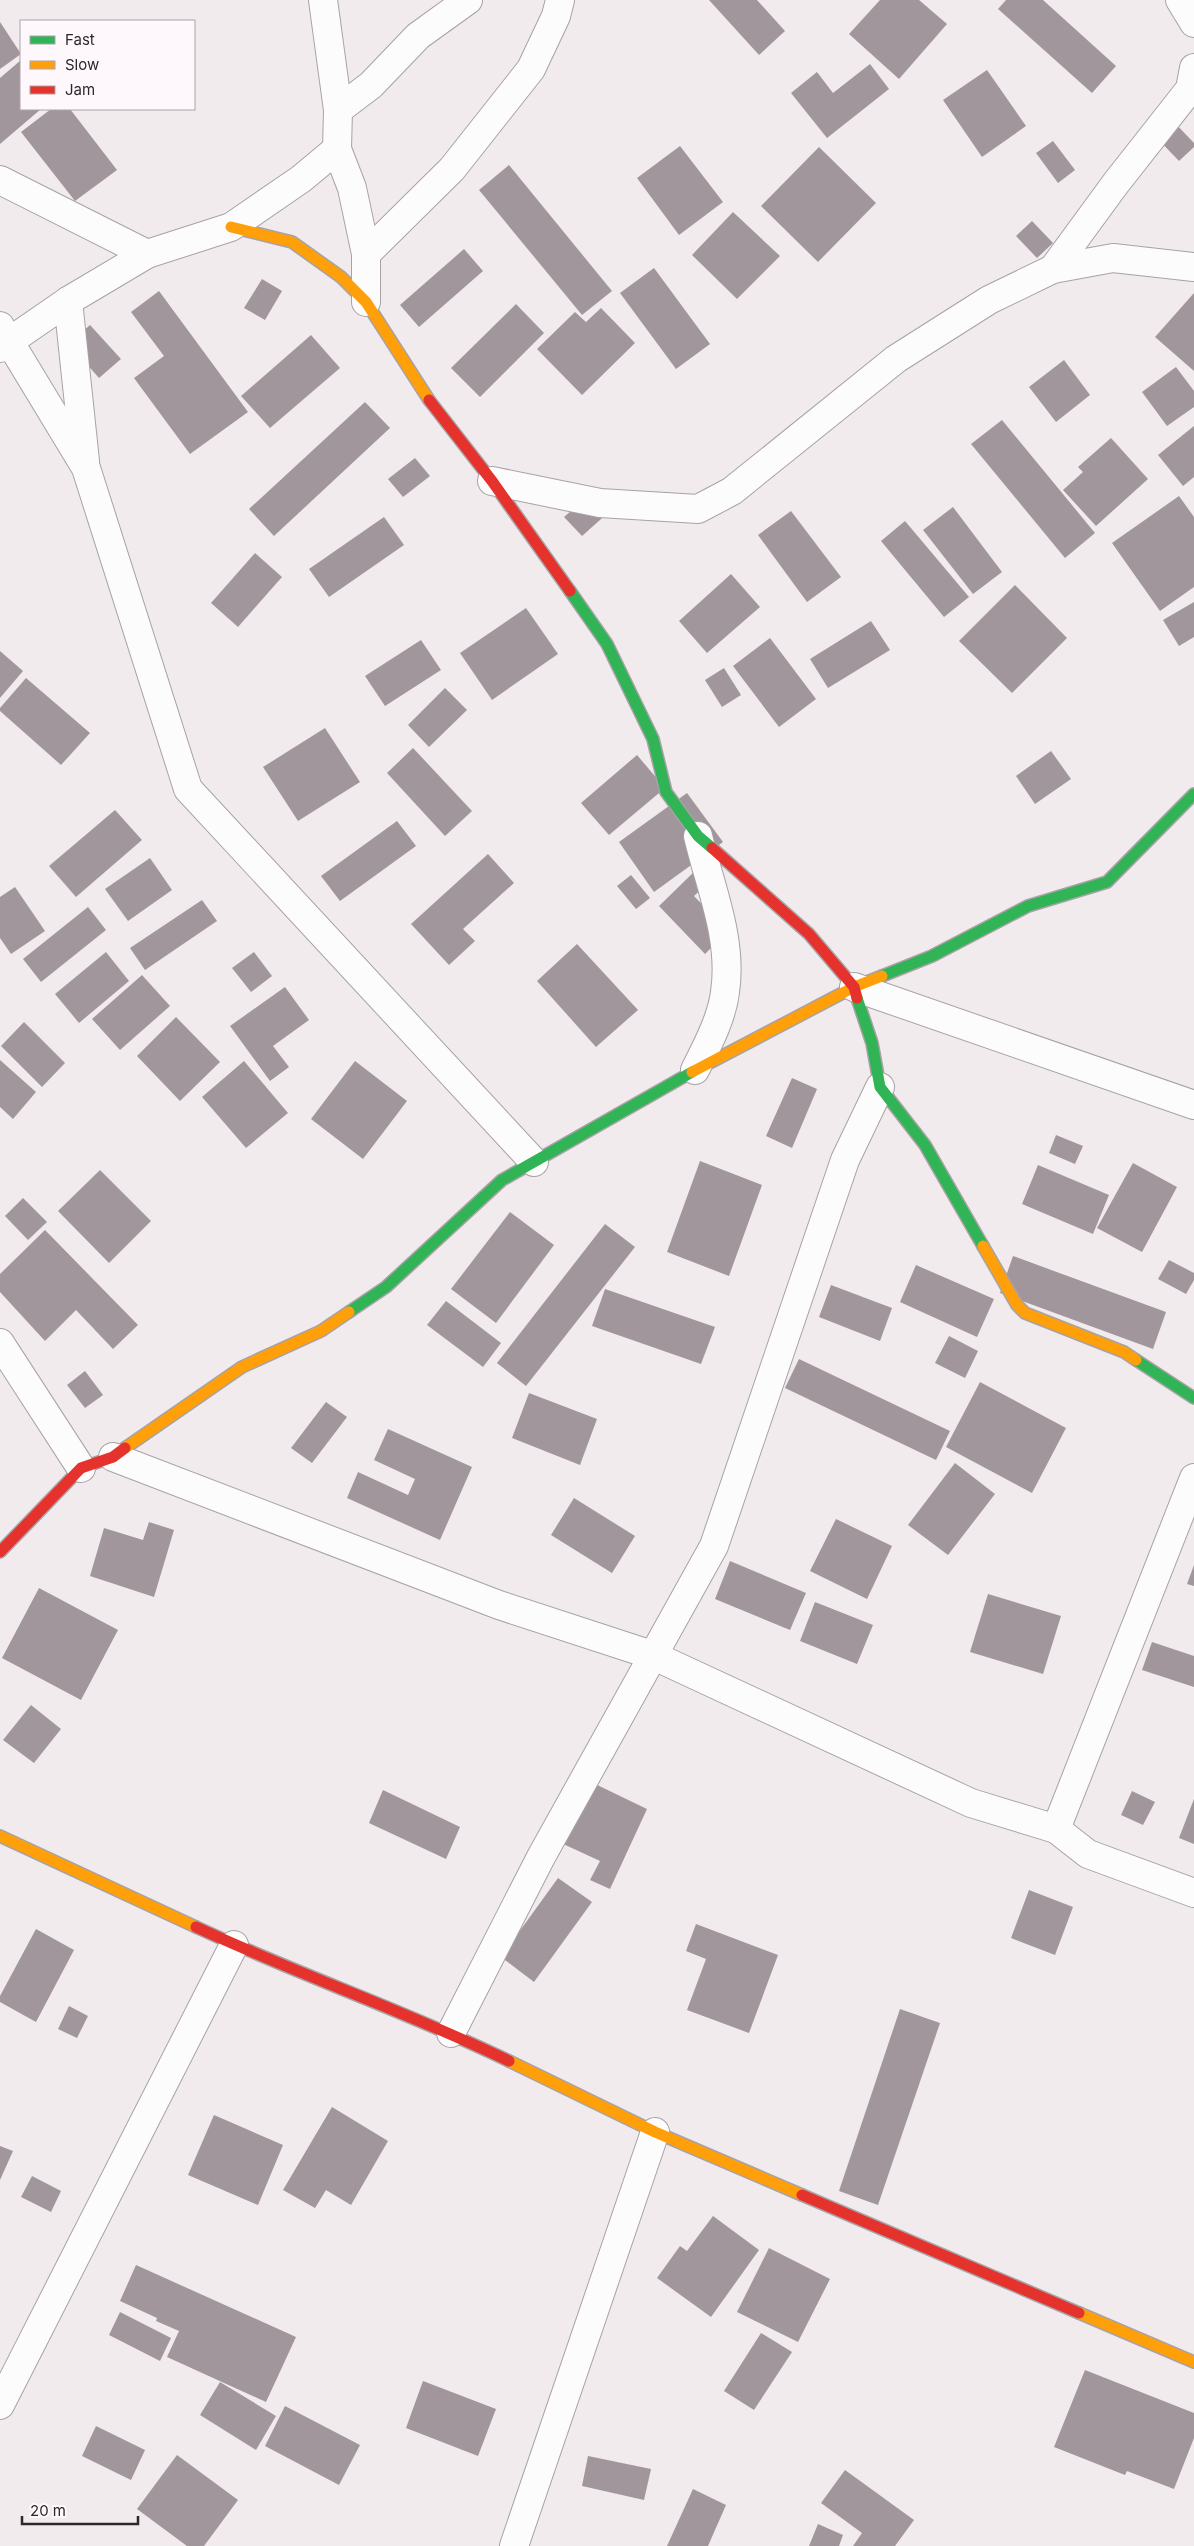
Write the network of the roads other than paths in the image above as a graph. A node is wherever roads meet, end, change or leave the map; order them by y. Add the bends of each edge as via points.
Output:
1 (323, 0) edge
2 (468, 0) edge
3 (560, 0) edge
4 (1180, 0) edge
5 (1194, 23) edge
6 (1194, 68) edge
7 (338, 110) junction
8 (337, 149) junction
9 (0, 180) edge
10 (231, 227) junction
11 (147, 254) junction
12 (366, 254) junction
13 (1194, 267) edge
14 (1053, 269) junction
15 (68, 301) junction
16 (366, 302) junction
17 (3, 338) edge
18 (86, 468) junction
19 (492, 481) junction
20 (1194, 794) edge
21 (698, 836) junction
22 (854, 987) junction
23 (696, 1070) junction
24 (880, 1087) junction
25 (1194, 1105) edge
26 (534, 1162) junction
27 (0, 1342) edge
28 (1194, 1398) edge
29 (113, 1457) junction
30 (81, 1468) junction
31 (1194, 1478) edge
32 (0, 1552) edge
33 (652, 1655) junction
34 (1056, 1829) junction
35 (0, 1836) edge
36 (1194, 1892) edge
37 (234, 1946) junction
38 (451, 2033) junction
39 (655, 2132) junction
40 (1194, 2362) edge
41 (0, 2405) edge
42 (514, 2546) edge

1 - 7 street
2 - 7 street via 418,36 371,84
3 - 12 street via 556,16 531,69 452,169
4 - 5 street
6 - 14 street via 1190,89
7 - 8 street
8 - 10 street via 301,179
8 - 12 street via 352,188
9 - 11 street
10 - 11 street
10 - 16 street via 292,242 341,277
11 - 15 street
12 - 16 street
13 - 14 street via 1113,258
14 - 19 street via 989,300 896,359 732,491 698,509 600,503
15 - 17 street
15 - 18 street
16 - 19 street via 418,385
17 - 18 street
18 - 26 street via 188,789
19 - 21 street via 607,644 653,739 666,792
20 - 22 street via 1107,882 1028,906 932,956
21 - 22 street via 809,934
21 - 23 street via 726,942 725,993
22 - 23 street
22 - 24 street via 872,1043
22 - 25 street
23 - 26 street
24 - 28 street via 925,1145 1016,1305 1025,1313 1124,1352
24 - 33 street via 845,1160 714,1546
26 - 29 street via 502,1180 386,1287 321,1331 242,1367
27 - 30 street
29 - 30 street
29 - 33 street via 499,1605
30 - 32 street
31 - 34 street
33 - 34 street via 971,1803
33 - 38 street via 541,1857
34 - 36 street via 1088,1854
35 - 37 street
37 - 38 street
37 - 41 street
38 - 39 street
39 - 40 street
39 - 42 street

